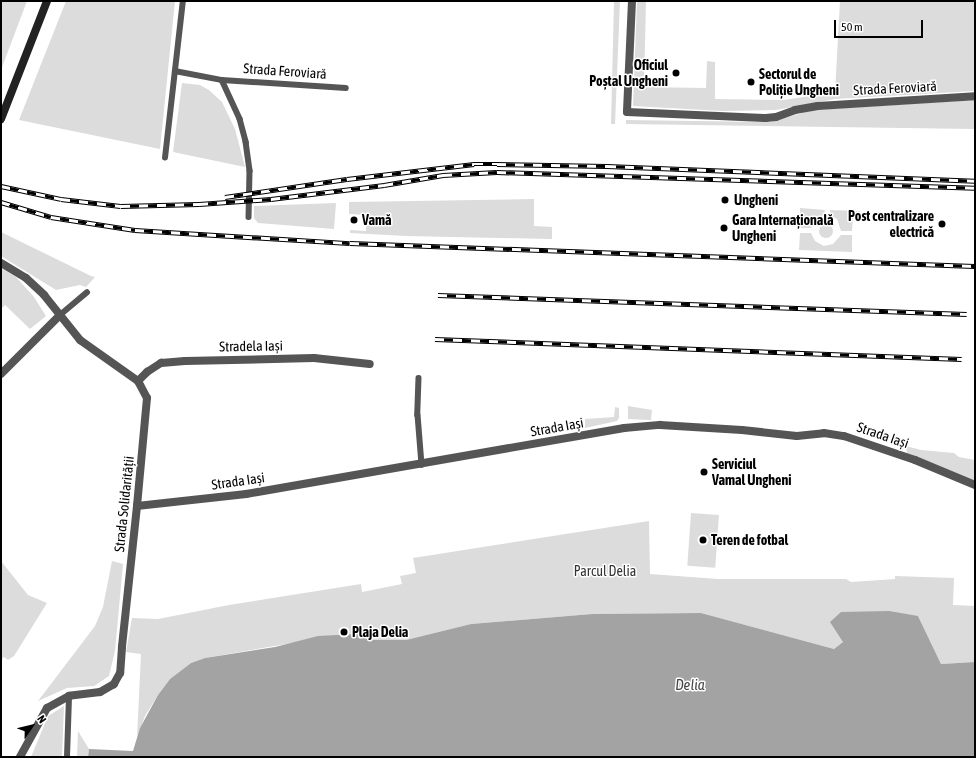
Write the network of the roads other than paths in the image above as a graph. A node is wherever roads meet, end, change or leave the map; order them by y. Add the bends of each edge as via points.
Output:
1 (47, 1) edge
2 (183, 1) edge
3 (632, 1) edge
4 (175, 71) junction
5 (222, 80) junction
6 (346, 88) dead end
7 (975, 96) edge
8 (1, 119) edge
9 (165, 158) dead end
10 (248, 217) dead end
11 (1, 263) edge
12 (87, 292) dead end
13 (60, 315) junction
14 (370, 364) dead end
15 (1, 374) edge
16 (419, 378) dead end
17 (138, 381) junction
18 (422, 465) junction
19 (975, 485) edge
20 (137, 506) junction
21 (69, 696) junction
22 (20, 757) edge
23 (67, 757) edge

1 - 8 main road
2 - 4 lane
3 - 7 street, Strada Feroviară via 627,112 766,118 818,106
4 - 5 lane, Strada Feroviară
4 - 9 lane
5 - 6 lane, Strada Feroviară
5 - 10 lane, Strada Feroviară via 240,119 246,142 250,170
11 - 13 street, Strada Solidarității via 26,278
12 - 13 lane
13 - 15 street
13 - 17 street, Strada Solidarității via 80,340
14 - 17 street, Stradela Iași via 314,358 185,360 161,363
16 - 18 lane via 418,415
17 - 20 street, Strada Solidarității via 147,398
18 - 19 street, Strada Iași via 624,428 666,425 797,436 824,433 844,436 915,460
18 - 20 street, Strada Iași via 246,494
20 - 21 street, Strada Solidarității via 120,673 114,684 100,692
21 - 22 street, Strada Solidarității via 47,708
21 - 23 lane

